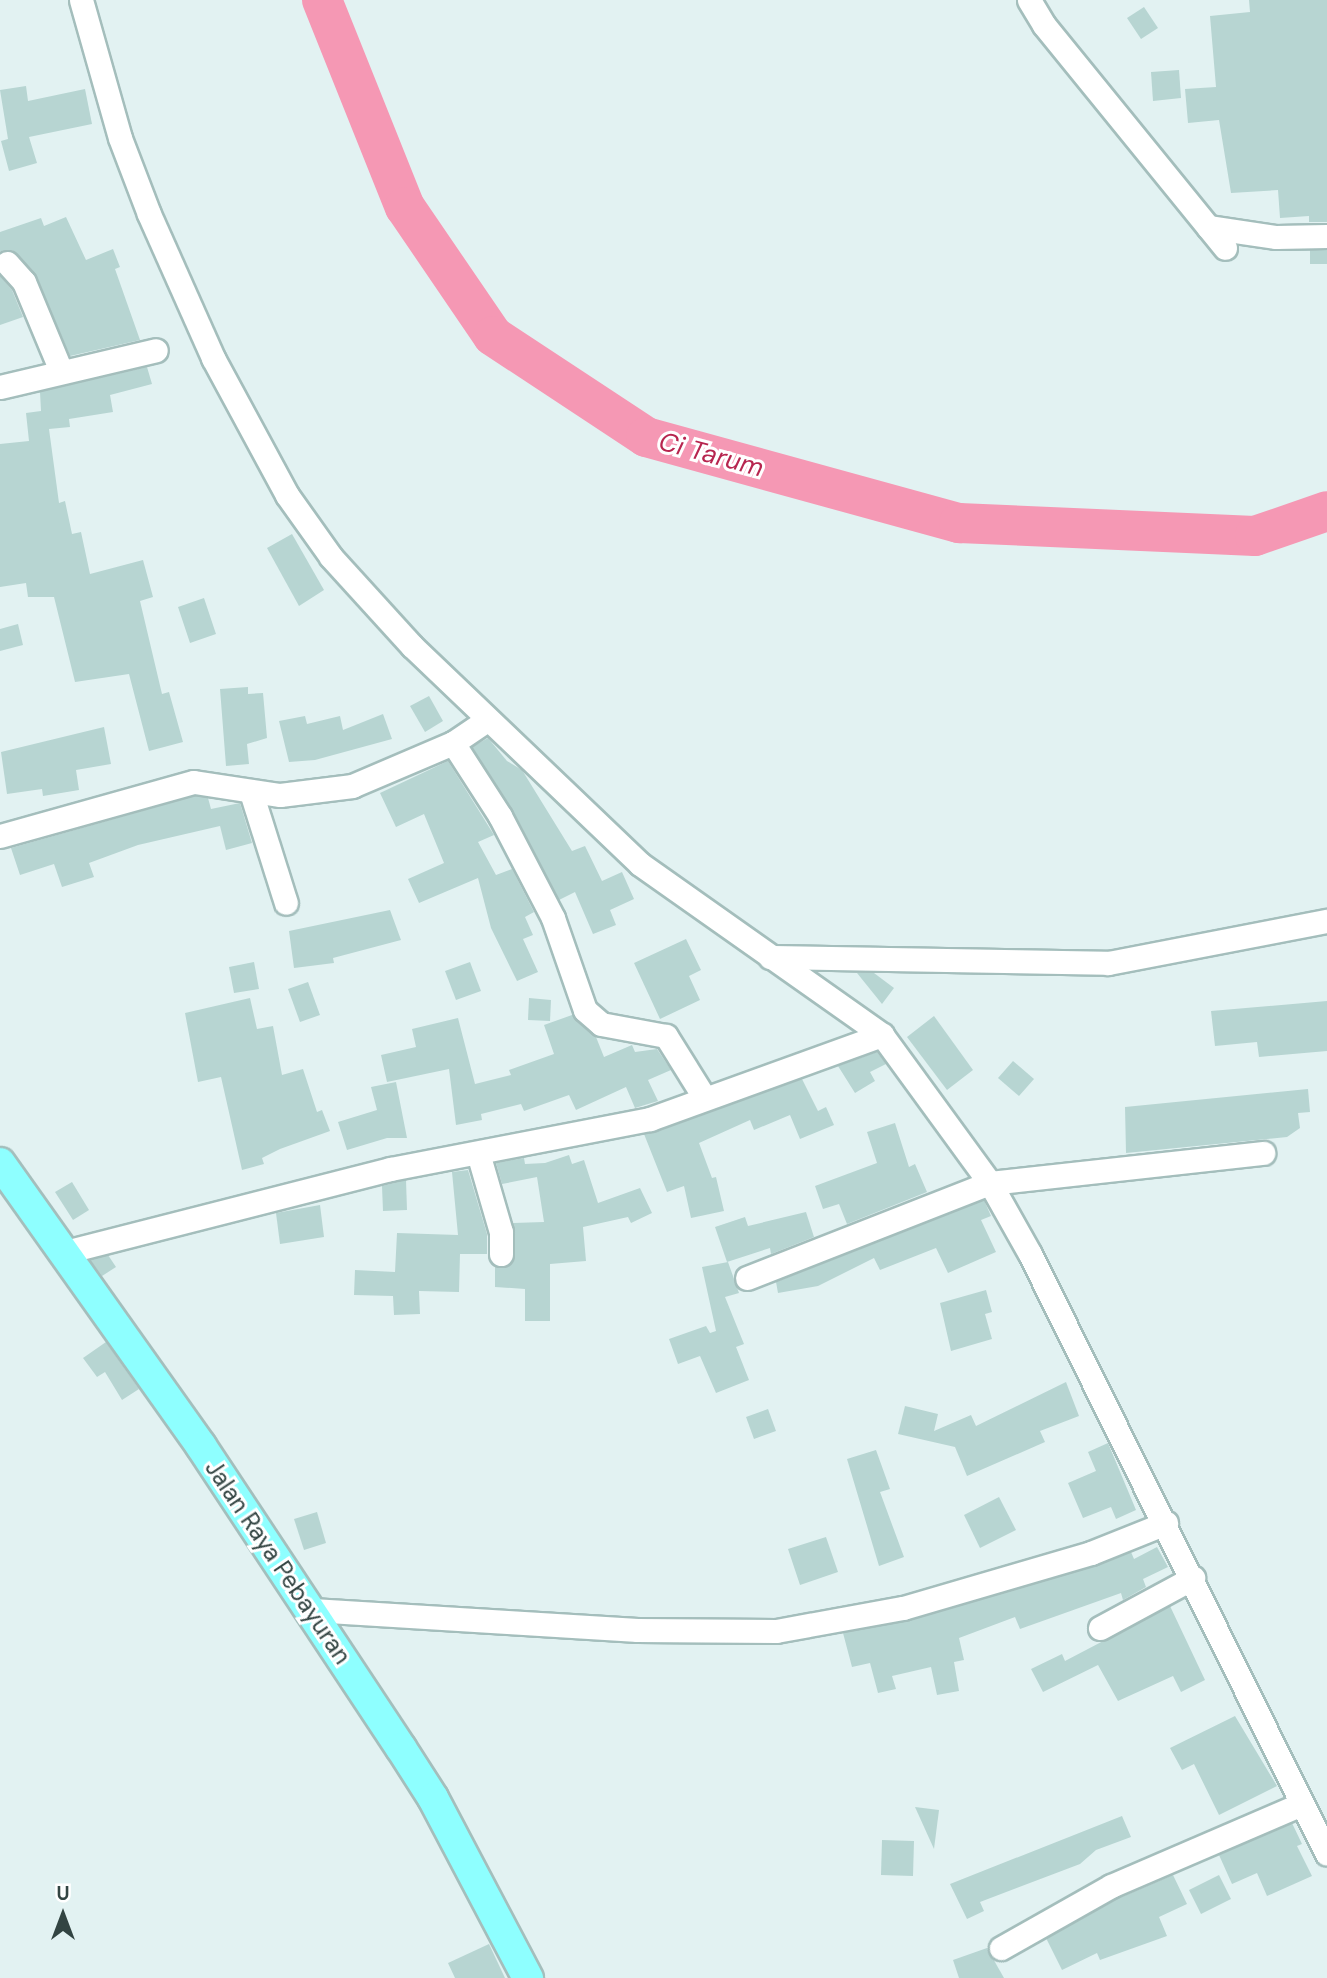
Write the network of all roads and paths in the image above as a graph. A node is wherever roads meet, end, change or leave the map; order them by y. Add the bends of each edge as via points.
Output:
1 (81, 0) edge
2 (1029, 0) edge
3 (1208, 227) junction
4 (1327, 236) edge
5 (1225, 248) dead end
6 (7, 263) dead end
7 (156, 351) dead end
8 (61, 371) junction
9 (0, 387) edge
10 (487, 720) junction
11 (453, 743) junction
12 (251, 792) junction
13 (0, 836) edge
14 (286, 903) dead end
15 (1327, 921) edge
16 (770, 957) junction
17 (882, 1035) junction
18 (704, 1097) junction
19 (478, 1153) junction
20 (1263, 1153) dead end
21 (0, 1163) edge
22 (990, 1183) junction
23 (61, 1253) junction
24 (501, 1254) dead end
25 (747, 1278) dead end
26 (1166, 1523) junction
27 (1192, 1578) junction
28 (312, 1610) junction
29 (1100, 1628) dead end
30 (1301, 1804) junction
31 (1327, 1854) edge
32 (1001, 1948) dead end
33 (528, 1978) edge

1 - 10 street via 109,103 149,214 250,430 287,495 331,557
2 - 3 street
3 - 4 street via 1276,237
3 - 5 street
6 - 8 street via 24,282
7 - 8 street
8 - 9 street
10 - 11 street
10 - 16 street via 640,864
11 - 12 street via 352,786 280,795
11 - 18 street via 500,816 553,918 585,1010 601,1024 666,1036
12 - 13 street via 194,782
12 - 14 street
15 - 16 street via 1108,963
16 - 17 street
17 - 18 street
17 - 22 street
18 - 19 street via 650,1119 599,1132
19 - 23 street via 365,1175
19 - 24 street via 496,1210
20 - 22 street
21 - 23 main road, Jalan Raya Pebayuran
22 - 25 street
22 - 26 street
23 - 28 main road, Jalan Raya Pebayuran via 201,1446
26 - 27 street
26 - 28 street via 1091,1553 916,1604 776,1631 637,1630
27 - 29 street
27 - 30 street
28 - 33 main road, Jalan Raya Pebayuran via 433,1798
30 - 31 street
30 - 32 street via 1100,1891

